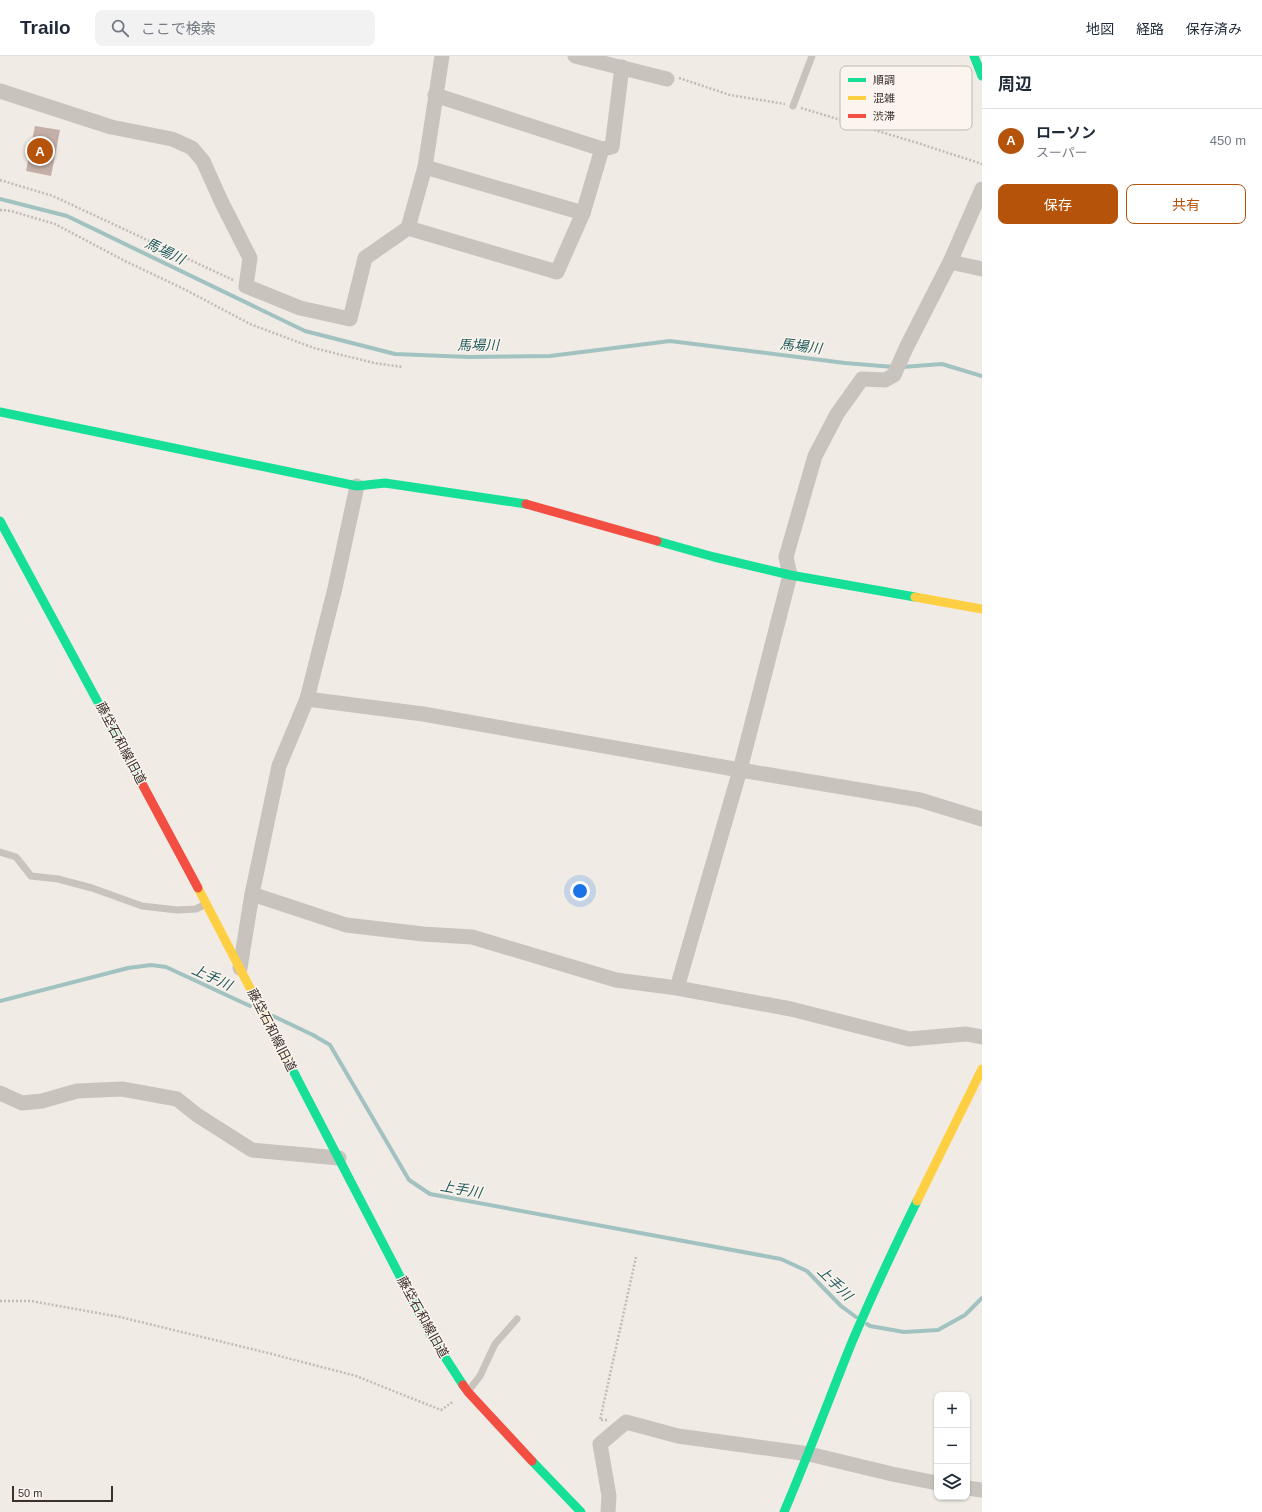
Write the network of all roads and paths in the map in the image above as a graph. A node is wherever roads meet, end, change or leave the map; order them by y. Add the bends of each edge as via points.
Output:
1 (442, 56) edge
2 (575, 56) edge
3 (812, 56) edge
4 (974, 56) edge
5 (622, 68) junction
6 (982, 76) edge
7 (667, 79) joint
8 (0, 90) edge
9 (435, 95) junction
10 (793, 106) junction
11 (840, 120) edge
12 (874, 130) edge
13 (602, 149) junction
14 (982, 164) edge
15 (425, 167) junction
16 (0, 180) edge
17 (982, 189) edge
18 (0, 210) edge
19 (582, 213) junction
20 (408, 228) junction
21 (950, 262) junction
22 (982, 269) edge
23 (246, 286) junction
24 (404, 367) dead end
25 (0, 412) edge
26 (357, 486) junction
27 (0, 521) edge
28 (790, 575) junction
29 (982, 609) edge
30 (307, 699) junction
31 (740, 770) junction
32 (982, 819) edge
33 (0, 852) edge
34 (252, 894) junction
35 (206, 904) junction
36 (240, 968) junction
37 (677, 988) junction
38 (982, 1037) edge
39 (982, 1069) edge
40 (0, 1093) edge
41 (339, 1158) junction
42 (636, 1257) dead end
43 (0, 1301) edge
44 (517, 1319) dead end
45 (468, 1392) junction
46 (626, 1422) junction
47 (809, 1454) junction
48 (934, 1482) edge
49 (970, 1488) edge
50 (982, 1490) edge
51 (582, 1512) edge
52 (608, 1512) edge
53 (784, 1512) edge

1 - 9 street
2 - 5 street
3 - 10 lane
4 - 6 street
5 - 7 street
5 - 13 street via 612,147
7 - 10 path via 682,78 730,95
8 - 23 street via 111,127 172,139 192,148 203,161 250,258
9 - 13 street
9 - 15 street
10 - 11 path
12 - 14 path
13 - 19 street
15 - 19 street
15 - 20 street
16 - 23 path via 52,196
17 - 21 street
18 - 24 path via 55,224 250,324 314,348 374,363
19 - 20 street via 557,272
20 - 23 street via 365,258 350,319 300,308
21 - 22 street
21 - 28 street via 894,375 885,380 862,379 836,414 815,456 786,557
25 - 26 street
26 - 28 street via 385,484 521,502 714,557
26 - 30 street
27 - 35 street, 藤垈石和線旧道
28 - 29 street
28 - 31 street
30 - 31 street via 423,714
30 - 34 street via 279,766
31 - 32 street via 920,800
31 - 37 street
33 - 35 lane via 16,857 31,876 58,879 92,888 142,906 177,910 196,909
34 - 36 street
34 - 37 street via 346,924 423,934 472,937 616,980
35 - 36 street, 藤垈石和線旧道
36 - 41 street, 藤垈石和線旧道
37 - 38 street via 791,1009 909,1039 966,1034
39 - 47 street via 891,1253
40 - 41 street via 22,1103 42,1101 77,1091 122,1088 177,1099 252,1150
41 - 45 street, 藤垈石和線旧道 via 430,1334
42 - 46 path via 600,1420
43 - 45 path via 31,1301 120,1318 268,1353 356,1376 441,1410
44 - 45 lane via 495,1344 480,1376
45 - 51 street, 藤垈石和線旧道
46 - 47 street via 678,1436
46 - 52 street via 600,1444 609,1496
47 - 48 street
47 - 53 street
49 - 50 street

